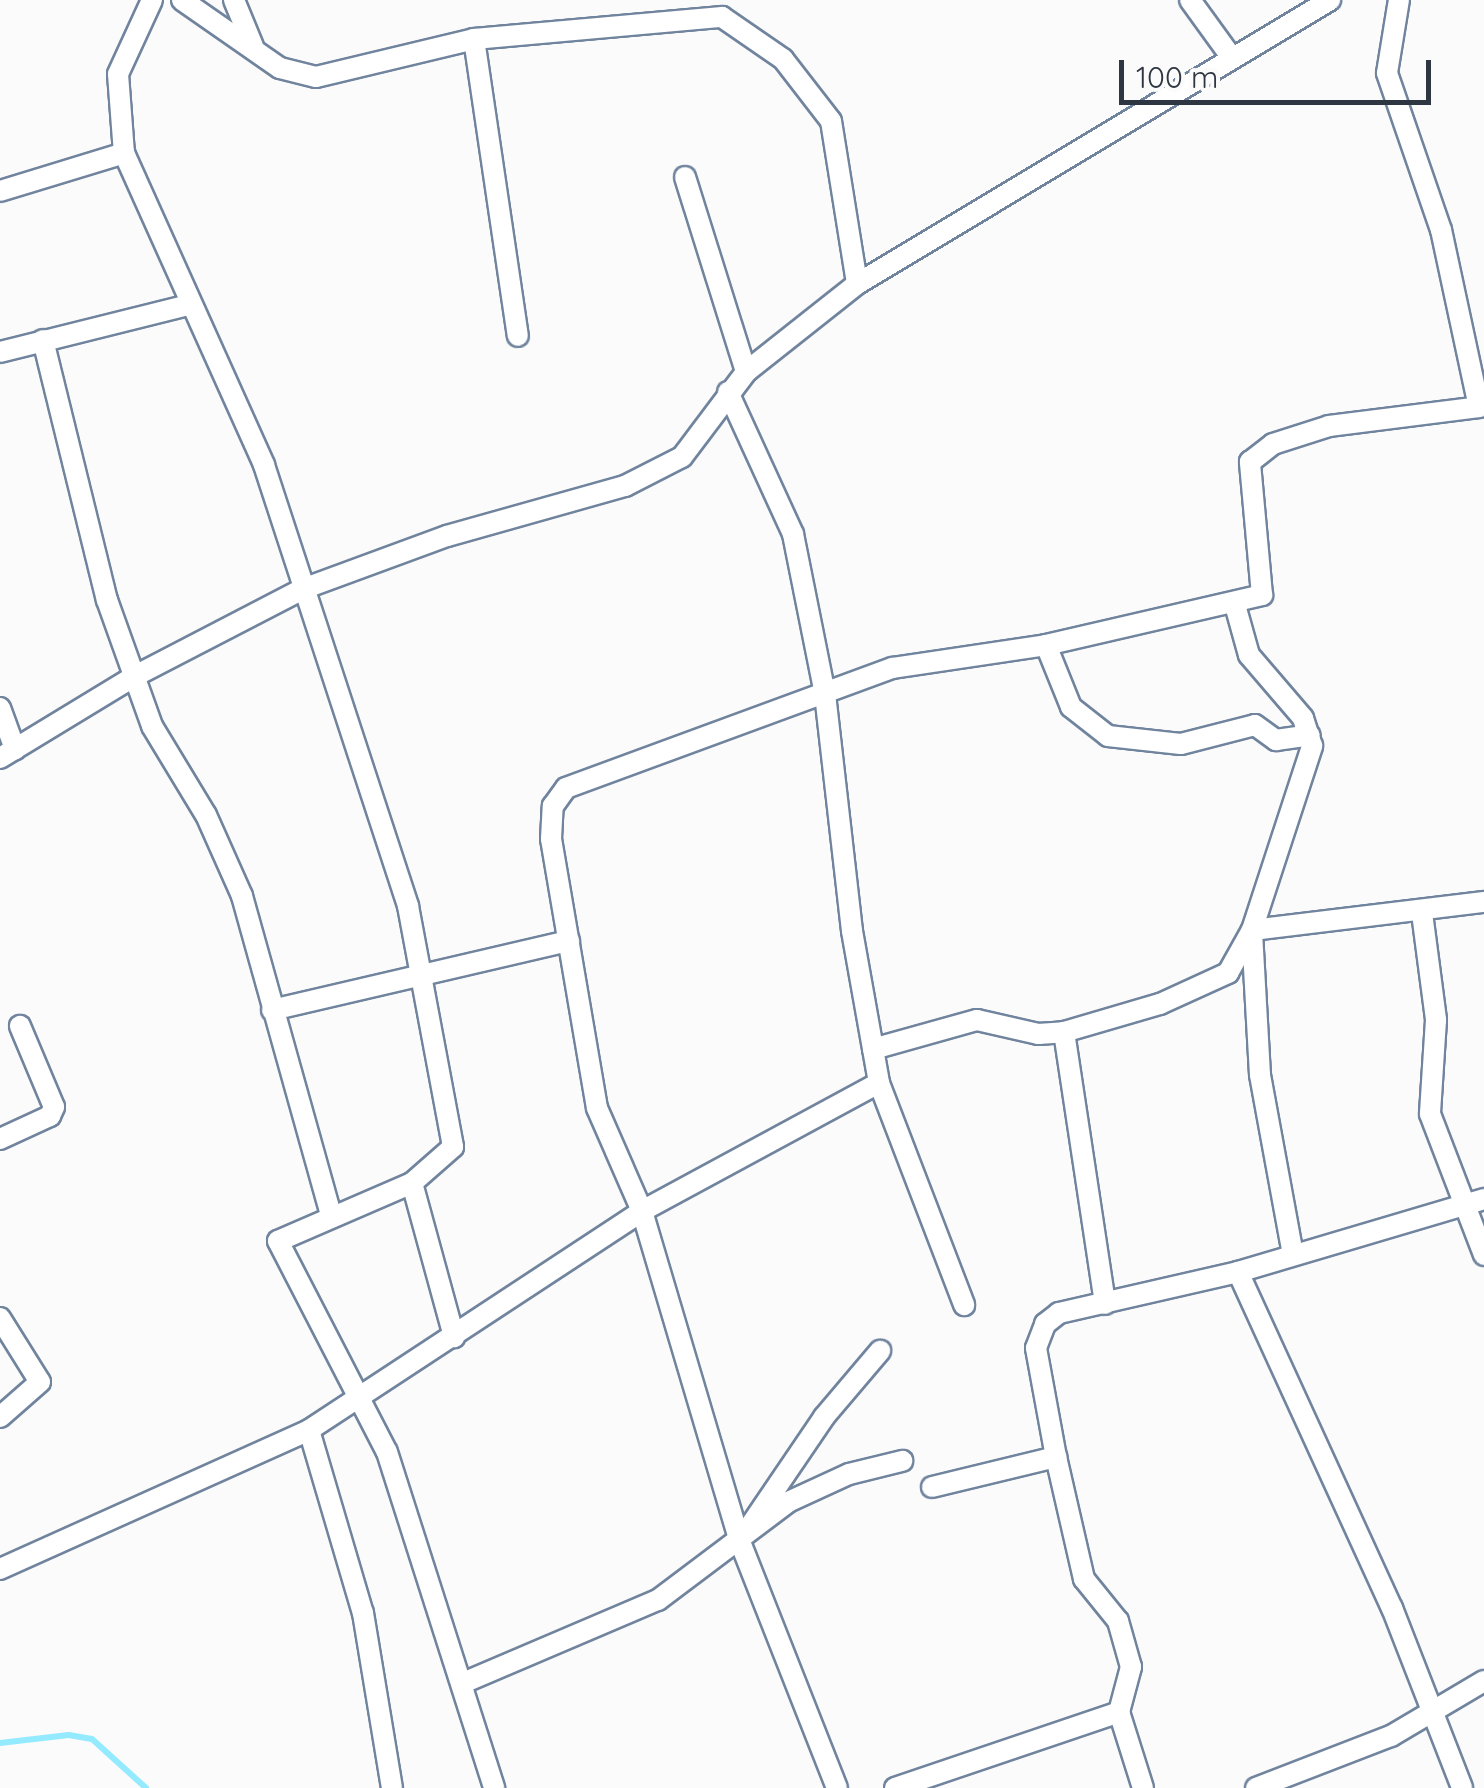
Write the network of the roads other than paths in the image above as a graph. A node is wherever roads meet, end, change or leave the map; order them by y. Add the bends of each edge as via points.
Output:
1 (152, 0) edge
2 (182, 0) edge
3 (234, 0) edge
4 (1190, 0) edge
5 (1330, 0) edge
6 (1399, 0) edge
7 (474, 39) junction
8 (254, 46) junction
9 (1232, 58) junction
10 (124, 153) junction
11 (685, 176) dead end
12 (0, 191) edge
13 (857, 284) junction
14 (189, 305) junction
15 (518, 336) dead end
16 (43, 340) junction
17 (0, 352) edge
18 (746, 372) junction
19 (728, 392) junction
20 (303, 589) junction
21 (1235, 605) junction
22 (1046, 645) junction
23 (132, 678) junction
24 (825, 694) junction
25 (0, 708) edge
26 (1310, 734) junction
27 (7, 754) edge
28 (1484, 902) edge
29 (1422, 913) junction
30 (1252, 930) junction
31 (569, 942) junction
32 (422, 974) junction
33 (272, 1010) junction
34 (20, 1026) dead end
35 (1064, 1032) junction
36 (873, 1050) junction
37 (879, 1083) junction
38 (0, 1139) edge
39 (412, 1183) junction
40 (1474, 1202) edge
41 (642, 1211) junction
42 (330, 1215) junction
43 (1293, 1255) junction
44 (1484, 1255) edge
45 (1238, 1272) junction
46 (1106, 1304) junction
47 (964, 1305) dead end
48 (0, 1318) edge
49 (454, 1338) junction
50 (880, 1351) dead end
51 (361, 1398) junction
52 (0, 1417) edge
53 (309, 1430) junction
54 (1056, 1457) junction
55 (902, 1461) dead end
56 (932, 1487) dead end
57 (740, 1542) junction
58 (0, 1570) edge
59 (1484, 1681) edge
60 (463, 1683) junction
61 (1436, 1710) junction
62 (1119, 1712) junction
63 (392, 1788) edge
64 (494, 1788) edge
65 (837, 1788) edge
66 (895, 1788) edge
67 (1143, 1788) edge
68 (1256, 1788) edge
69 (1462, 1788) edge

1 - 10 street via 118,74
2 - 8 street
3 - 8 street
4 - 9 street
5 - 9 street
6 - 21 street via 1388,73 1440,230 1479,407 1329,426 1273,444 1250,462 1262,596
7 - 8 street via 316,76 280,68
7 - 13 street via 722,17 783,60 830,121
7 - 15 street
9 - 13 street
10 - 12 street
10 - 14 street
11 - 18 street
13 - 18 street
14 - 16 street
14 - 20 street via 264,464
16 - 17 street
16 - 23 street via 82,521
18 - 19 street
19 - 20 street via 682,456 625,486 447,536
19 - 24 street via 793,534
20 - 23 street
20 - 32 street via 408,906
21 - 22 street
21 - 26 street via 1258,671 1298,710
22 - 24 street via 893,668
22 - 26 street via 1071,706 1108,736 1181,744 1255,725 1272,740
23 - 27 street
23 - 33 street via 242,896
24 - 31 street via 566,788 553,806 551,840
24 - 36 street
25 - 27 street
26 - 30 street via 1311,758
28 - 29 street
29 - 30 street
29 - 40 street via 1436,1020 1428,1100
30 - 35 street via 1228,973 1211,983
30 - 43 street via 1260,1075
31 - 32 street
31 - 41 street via 596,1108
32 - 33 street
32 - 39 street via 453,1147
33 - 42 street
34 - 38 street via 54,1106 50,1116
35 - 36 street via 969,1021
35 - 46 street
36 - 37 street
37 - 41 street
37 - 47 street
39 - 42 street
39 - 49 street
40 - 43 street
40 - 44 street
41 - 49 street
41 - 57 street
42 - 51 street via 278,1241
43 - 45 street
45 - 46 street
45 - 61 street
46 - 54 street via 1059,1313 1039,1336
48 - 52 street via 40,1382
49 - 51 street
50 - 57 street via 794,1458
51 - 53 street
51 - 60 street via 387,1452
53 - 58 street
53 - 63 street via 363,1614
54 - 56 street
54 - 62 street via 1084,1580 1118,1621 1131,1668
55 - 57 street via 849,1474 788,1502
57 - 60 street via 658,1600
57 - 65 street
59 - 61 street
60 - 64 street
61 - 68 street via 1391,1736
61 - 69 street
62 - 66 street
62 - 67 street

